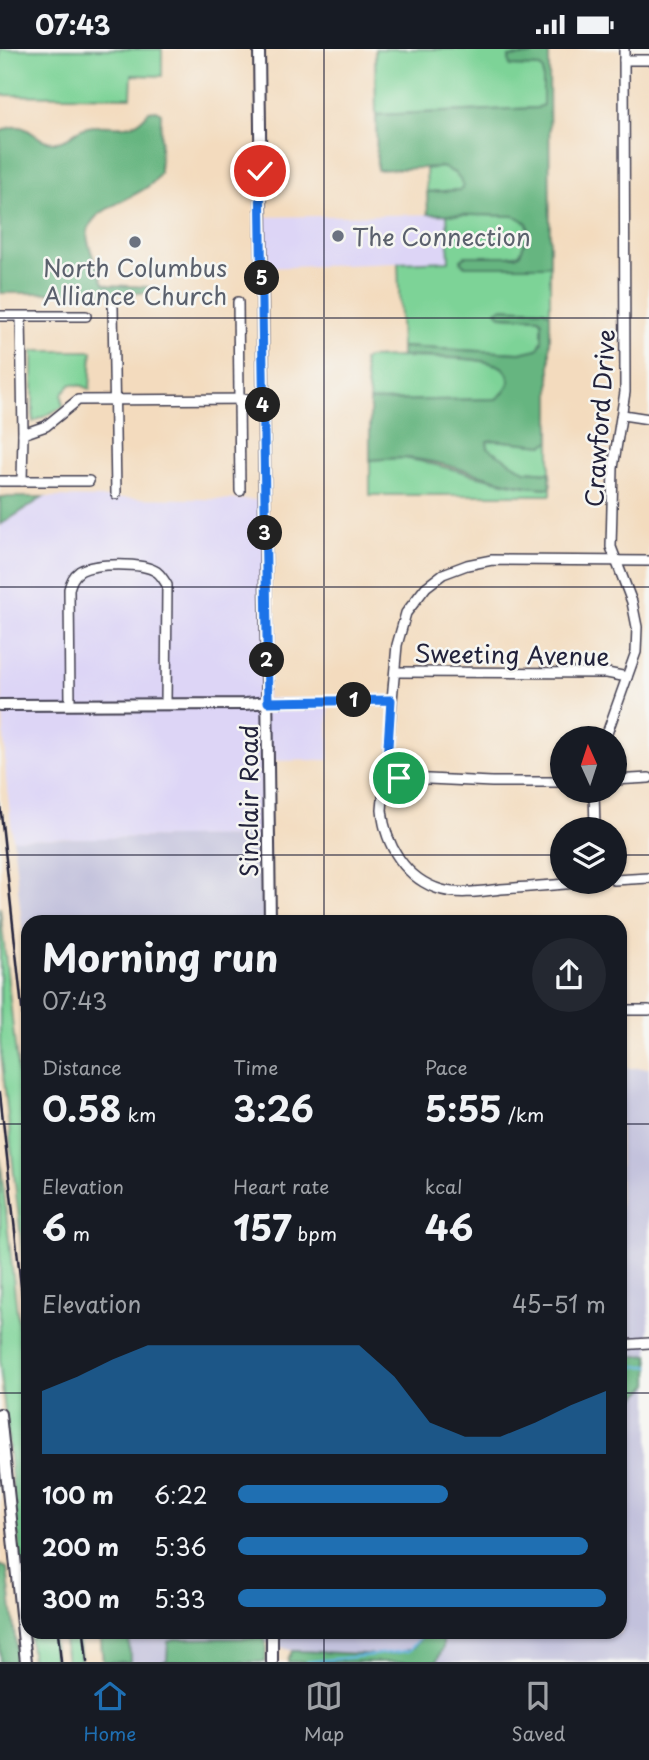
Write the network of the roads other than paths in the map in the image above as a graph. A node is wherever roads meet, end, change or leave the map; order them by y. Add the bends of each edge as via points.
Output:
1 (259, 49) edge
2 (624, 49) edge
3 (624, 60) junction
4 (649, 60) edge
5 (238, 302) dead end
6 (113, 307) dead end
7 (0, 316) edge
8 (86, 316) dead end
9 (21, 317) junction
10 (239, 399) junction
11 (263, 399) junction
12 (115, 400) junction
13 (623, 415) junction
14 (649, 419) edge
15 (23, 434) junction
16 (0, 481) edge
17 (22, 481) junction
18 (89, 481) dead end
19 (240, 491) dead end
20 (116, 494) dead end
21 (616, 561) junction
22 (649, 561) edge
23 (395, 672) junction
24 (627, 677) junction
25 (391, 700) junction
26 (268, 702) junction
27 (71, 704) junction
28 (166, 704) junction
29 (0, 705) edge
30 (610, 726) edge
31 (386, 777) junction
32 (649, 778) edge
33 (627, 779) edge
34 (550, 782) edge
35 (649, 878) edge
36 (627, 879) edge
37 (550, 886) edge
38 (270, 915) edge
39 (627, 1010) edge
40 (649, 1010) edge
41 (649, 1343) edge
42 (627, 1345) edge
43 (0, 1414) edge
44 (21, 1614) edge
45 (24, 1639) edge
46 (272, 1639) edge
47 (26, 1662) edge
48 (272, 1662) edge

1 - 11 main road, Sinclair Road
2 - 3 street, Crawford Drive
3 - 4 street
3 - 13 street, Crawford Drive
5 - 10 street
6 - 12 street
7 - 9 street
8 - 9 street
9 - 15 street
10 - 11 street
10 - 12 street
10 - 19 street
11 - 26 main road, Sinclair Road
12 - 15 street via 78,400 46,426
12 - 20 street
13 - 14 street
13 - 21 street, Crawford Drive via 611,499 611,547
15 - 17 street
16 - 17 street
17 - 18 street
21 - 22 street
21 - 23 street via 492,560 443,574 406,613
21 - 24 street, Crawford Drive via 637,627 636,652
23 - 24 street, Sweeting Avenue via 607,673
23 - 25 street
24 - 30 street, Crawford Drive
25 - 26 street
25 - 31 street
26 - 28 main road
26 - 38 main road, Sinclair Road
27 - 28 main road
27 - 28 street via 72,578 82,570 114,566 147,567 167,585
27 - 29 main road
31 - 34 street
31 - 37 street via 382,810 391,848 417,878 443,890 471,892
32 - 33 street
35 - 36 street
39 - 40 street
41 - 42 street
43 - 44 main road
45 - 47 main road
46 - 48 main road

